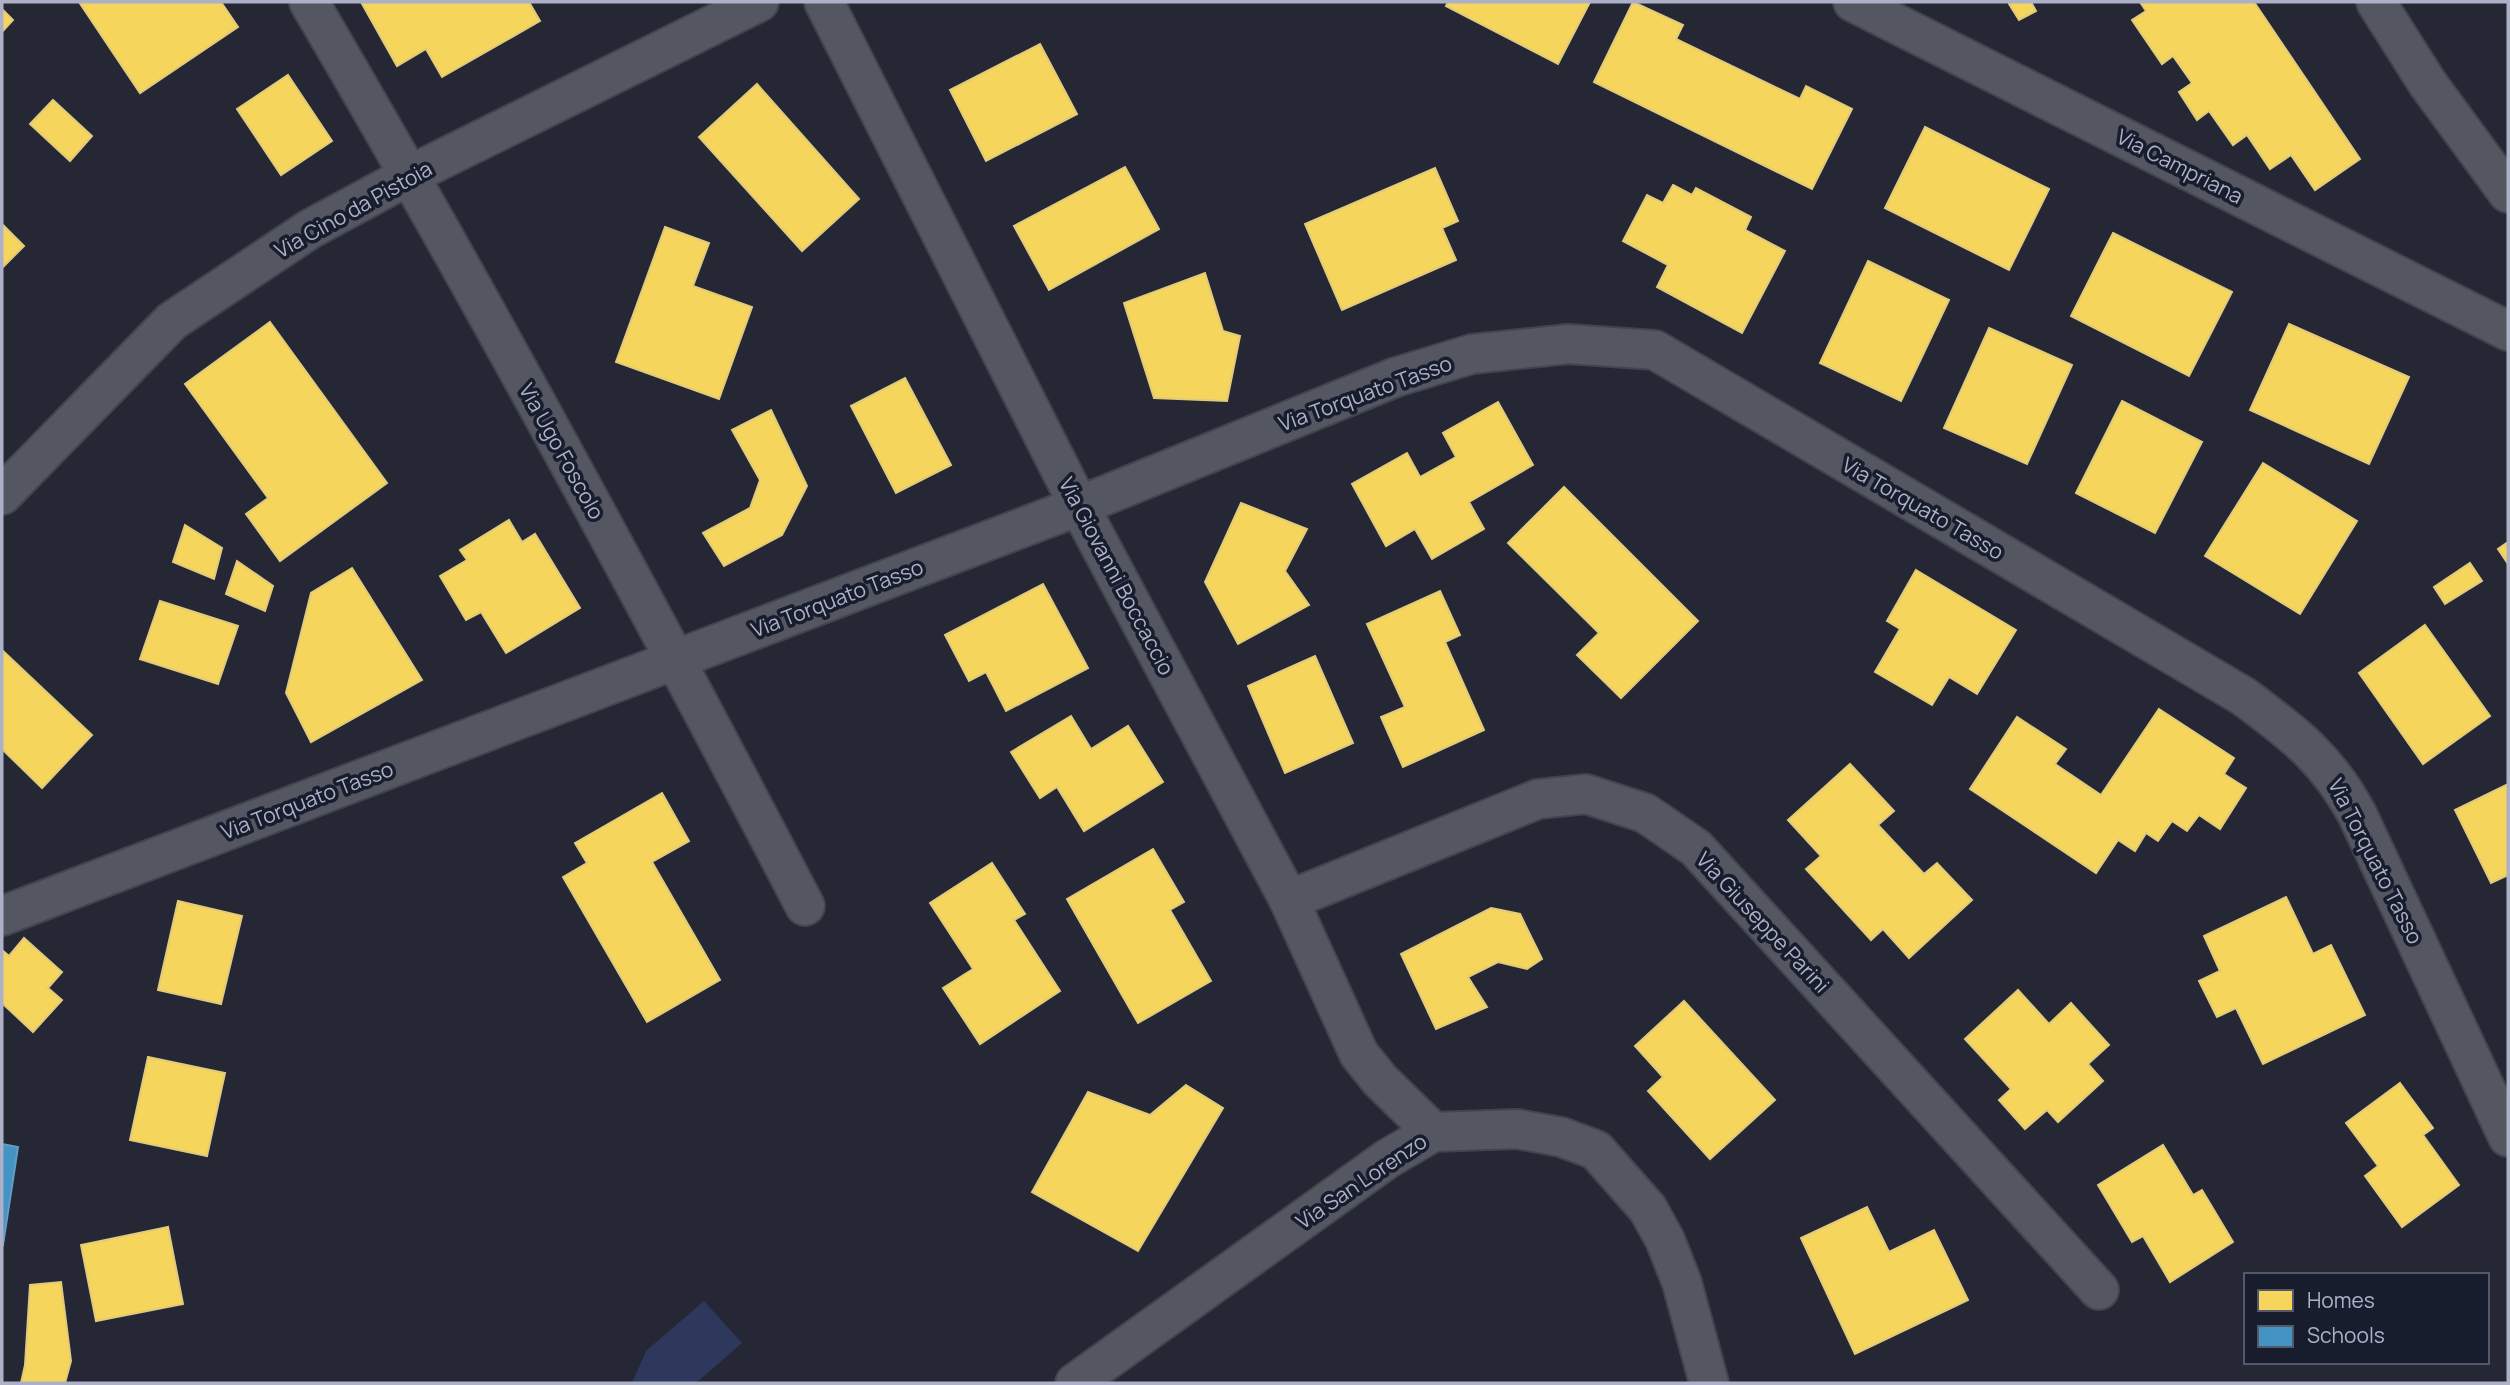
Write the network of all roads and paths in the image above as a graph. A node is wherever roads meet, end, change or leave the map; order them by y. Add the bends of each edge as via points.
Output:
1 (309, 2) edge
2 (759, 2) edge
3 (824, 2) edge
4 (1853, 2) edge
5 (2376, 2) edge
6 (410, 175) junction
7 (2508, 194) edge
8 (2508, 331) edge
9 (2, 495) edge
10 (1079, 506) junction
11 (677, 659) junction
12 (1289, 900) junction
13 (805, 906) dead end
14 (2, 916) edge
15 (1433, 1132) junction
16 (2508, 1137) edge
17 (2099, 1290) dead end
18 (1075, 1383) edge
19 (1709, 1383) edge

1 - 6 street, Via Ugo Foscolo
2 - 6 street, Via Cino da Pistoia
3 - 10 street, Via Giovanni Boccaccio
4 - 8 street, Via Campriana
5 - 7 street via 2428,84
6 - 9 street, Via Cino da Pistoia via 310,229 172,321
6 - 11 street, Via Ugo Foscolo
10 - 11 street, Via Torquato Tasso
10 - 12 street, Via Giovanni Boccaccio
10 - 16 street, Via Torquato Tasso via 1396,377 1472,354 1568,344 1655,350 2243,696 2316,754 2357,814
11 - 13 street, Via Ugo Foscolo
11 - 14 street, Via Torquato Tasso
12 - 15 street, Via Giovanni Boccaccio via 1359,1054
12 - 17 street, Via Giuseppe Parini via 1538,799 1586,794 1645,813 1696,848
15 - 18 street, Via San Lorenzo via 1387,1159
15 - 19 street, Via San Lorenzo via 1517,1129 1562,1137 1596,1150 1648,1209 1665,1240 1682,1283

